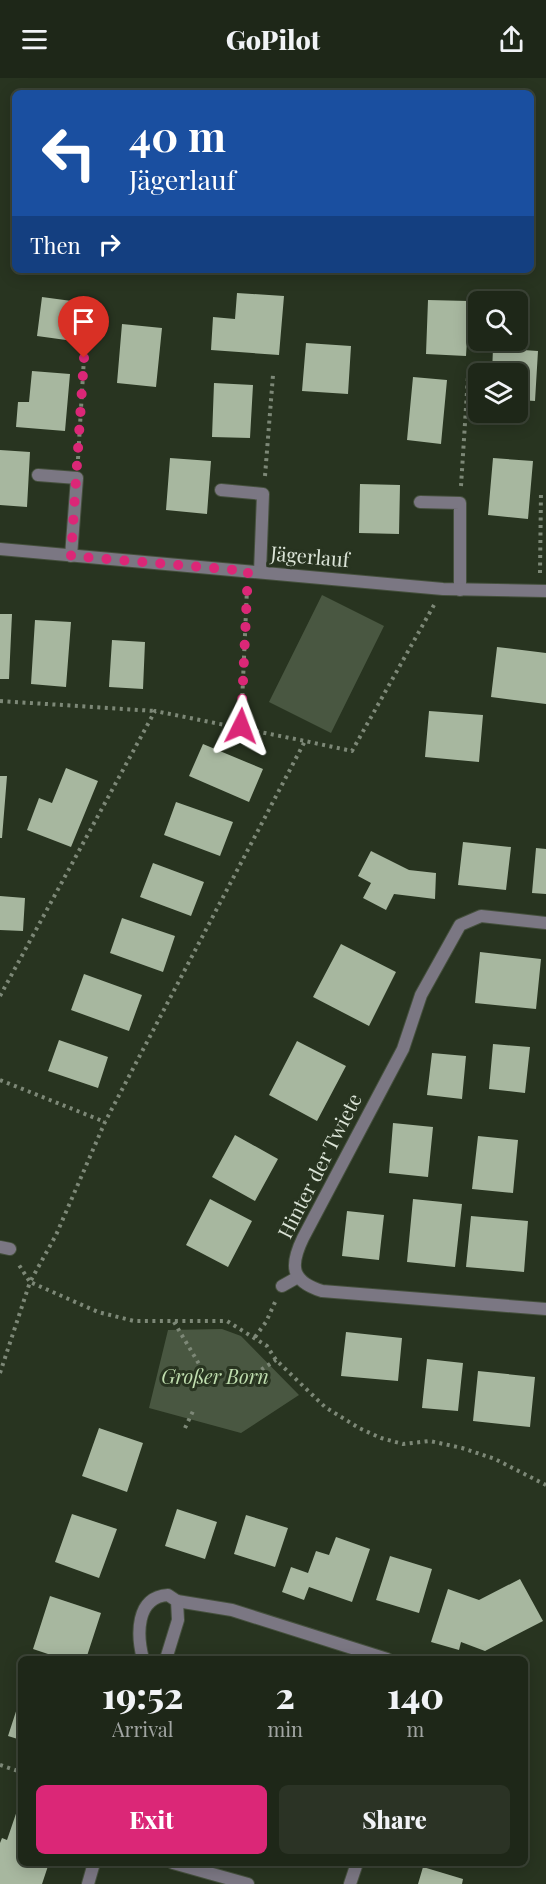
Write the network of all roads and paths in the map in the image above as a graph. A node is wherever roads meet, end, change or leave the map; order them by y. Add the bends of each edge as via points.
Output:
1 (84, 358) dead end
2 (273, 375) dead end
3 (468, 376) dead end
4 (38, 475) dead end
5 (77, 478) junction
6 (221, 490) dead end
7 (541, 492) dead end
8 (263, 494) junction
9 (420, 502) dead end
10 (460, 503) junction
11 (0, 549) edge
12 (71, 556) junction
13 (254, 572) junction
14 (443, 589) junction
15 (460, 590) junction
16 (543, 591) edge
17 (0, 701) edge
18 (155, 711) junction
19 (241, 726) junction
20 (305, 741) junction
21 (546, 923) edge
22 (0, 996) edge
23 (0, 1080) edge
24 (105, 1122) junction
25 (5, 1248) edge
26 (298, 1277) junction
27 (30, 1282) junction
28 (282, 1286) joint
29 (546, 1309) edge
30 (174, 1322) junction
31 (255, 1337) junction
32 (276, 1360) junction
33 (0, 1373) edge
34 (194, 1409) dead end
35 (185, 1428) dead end
36 (546, 1485) edge
37 (177, 1601) junction
38 (142, 1656) edge
39 (167, 1656) edge
40 (378, 1656) edge
41 (0, 1765) edge
42 (18, 1771) edge
43 (93, 1866) edge
44 (184, 1866) edge
45 (356, 1866) edge
46 (88, 1884) edge
47 (248, 1884) edge
48 (350, 1884) edge

1 - 5 path
2 - 8 path
3 - 10 path
4 - 5 street
5 - 12 street
6 - 8 street
7 - 16 path
8 - 13 street
9 - 10 street
10 - 15 street
11 - 12 street, Jägerlauf
12 - 13 street, Jägerlauf
13 - 14 street, Jägerlauf
13 - 19 path
14 - 15 street, Jägerlauf
14 - 20 path via 352,751
15 - 16 street, Jägerlauf
17 - 18 path
18 - 19 path
18 - 22 path
19 - 20 path
20 - 24 path
21 - 26 street, Hinter der Twiete via 481,916 460,925 421,994 402,1049 297,1251 294,1263
23 - 24 path
24 - 27 path via 56,1235
25 - 27 path
26 - 28 street
26 - 29 street via 311,1288 332,1293
27 - 30 path via 98,1312 134,1321
27 - 33 path
28 - 31 path
30 - 31 path via 227,1321
30 - 32 path via 205,1374 247,1379
31 - 32 path
32 - 36 path via 325,1407 359,1428 404,1444 430,1441 462,1448 495,1459
34 - 35 path
37 - 38 street via 161,1595 147,1605 138,1632
37 - 39 street via 178,1620
37 - 40 street via 232,1610
41 - 42 path
43 - 46 street
44 - 47 street
45 - 48 street

